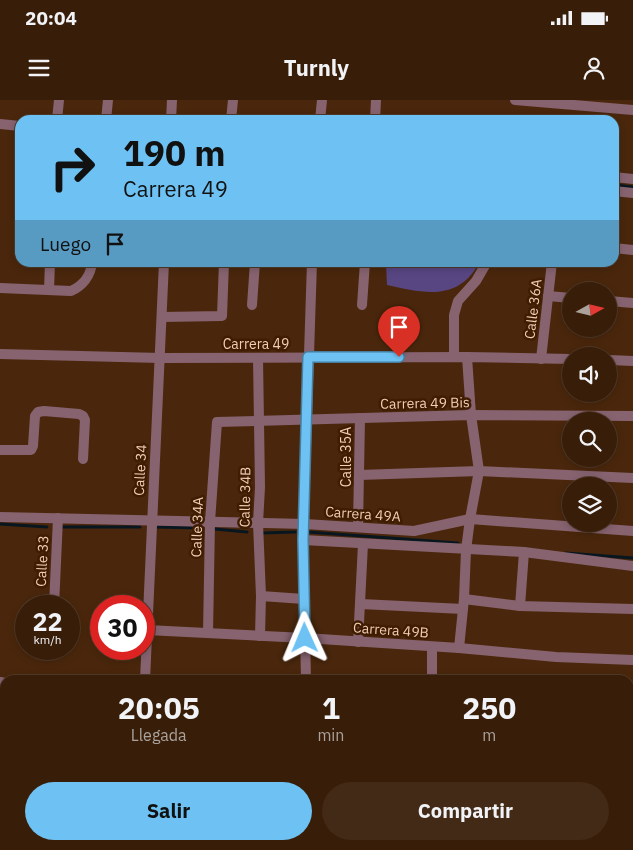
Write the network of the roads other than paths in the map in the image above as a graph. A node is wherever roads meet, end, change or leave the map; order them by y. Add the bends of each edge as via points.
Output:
1 (59, 100) edge
2 (108, 100) edge
3 (172, 100) edge
4 (233, 100) edge
5 (322, 100) edge
6 (376, 100) edge
7 (515, 100) edge
8 (633, 110) edge
9 (58, 115) edge
10 (106, 115) edge
11 (171, 115) edge
12 (232, 115) edge
13 (320, 115) edge
14 (375, 115) edge
15 (0, 124) edge
16 (15, 126) edge
17 (619, 178) edge
18 (633, 179) edge
19 (619, 192) edge
20 (633, 193) edge
21 (619, 249) edge
22 (633, 250) edge
23 (50, 267) edge
24 (91, 267) edge
25 (164, 267) edge
26 (224, 267) edge
27 (255, 267) edge
28 (312, 267) edge
29 (366, 267) edge
30 (484, 267) edge
31 (551, 267) edge
32 (0, 288) edge
33 (49, 290) junction
34 (548, 296) junction
35 (562, 297) edge
36 (618, 302) edge
37 (633, 303) edge
38 (362, 305) dead end
39 (252, 306) dead end
40 (162, 317) junction
41 (0, 354) edge
42 (308, 357) junction
43 (454, 357) junction
44 (467, 357) junction
45 (161, 358) junction
46 (258, 358) junction
47 (541, 359) junction
48 (562, 359) edge
49 (617, 360) edge
50 (633, 361) edge
51 (471, 415) junction
52 (633, 416) edge
53 (360, 418) junction
54 (308, 419) junction
55 (260, 420) junction
56 (217, 422) joint
57 (0, 450) edge
58 (83, 459) dead end
59 (479, 471) junction
60 (359, 475) junction
61 (633, 478) edge
62 (0, 517) edge
63 (58, 518) junction
64 (151, 520) junction
65 (470, 520) junction
66 (210, 522) junction
67 (258, 523) junction
68 (304, 524) junction
69 (358, 527) junction
70 (633, 531) edge
71 (303, 540) junction
72 (363, 544) junction
73 (466, 550) junction
74 (524, 552) junction
75 (633, 566) edge
76 (54, 595) edge
77 (148, 595) edge
78 (261, 596) junction
79 (304, 599) junction
80 (361, 604) junction
81 (464, 604) junction
82 (520, 606) junction
83 (633, 609) edge
84 (155, 630) edge
85 (208, 633) junction
86 (260, 636) junction
87 (305, 638) junction
88 (358, 642) junction
89 (432, 647) junction
90 (459, 648) junction
91 (146, 660) edge
92 (633, 660) edge
93 (145, 675) edge
94 (306, 675) edge
95 (432, 675) edge
96 (137, 850) edge
97 (152, 850) edge

1 - 9 street
2 - 10 street
3 - 11 street
4 - 12 street
5 - 13 street
6 - 14 street
7 - 8 street
15 - 16 street
17 - 18 street
19 - 20 street
21 - 22 street
23 - 33 street
24 - 33 street via 81,286 71,291
25 - 40 street, Calle 34
26 - 40 street via 222,316
27 - 39 street
28 - 42 street
29 - 38 street
30 - 43 street via 458,301 454,315
31 - 34 street, Calle 36A
32 - 33 street
34 - 35 street
34 - 47 street, Calle 36A
36 - 37 street
40 - 45 street, Calle 34
41 - 45 street, Carrera 49
42 - 43 street, Carrera 49
42 - 46 street, Carrera 49
42 - 54 street
43 - 44 street, Carrera 49
44 - 47 street, Carrera 49
44 - 51 street
45 - 46 street, Carrera 49
45 - 64 street, Calle 34
46 - 55 street, Calle 34B
47 - 48 street, Carrera 49
49 - 50 street
51 - 52 street, Carrera 49 Bis
51 - 53 street, Carrera 49 Bis
51 - 59 street
53 - 54 street, Carrera 49 Bis
53 - 60 street, Calle 35A
54 - 55 street, Carrera 49 Bis
54 - 68 street
55 - 56 street, Carrera 49 Bis
55 - 67 street, Calle 34B
56 - 66 street, Calle 34A
57 - 58 street via 31,450 38,412 79,414 85,420
59 - 60 street
59 - 61 street
59 - 65 street
60 - 69 street, Calle 35A
62 - 63 street, Carrera 49A
63 - 64 street, Carrera 49A
63 - 76 street, Calle 33
64 - 66 street, Carrera 49A
64 - 77 street, Calle 34
65 - 69 street, Carrera 49A via 414,531
65 - 70 street, Carrera 49A
65 - 73 street
66 - 67 street, Carrera 49A
66 - 85 street, Calle 34A
67 - 68 street, Carrera 49A
67 - 78 street, Calle 34B
68 - 69 street, Carrera 49A
68 - 71 street
71 - 72 street
71 - 79 street
72 - 73 street
72 - 80 street
73 - 74 street
73 - 81 street
74 - 75 street
74 - 82 street
78 - 79 street
78 - 86 street, Calle 34B
79 - 87 street
80 - 81 street
80 - 88 street
81 - 82 street
81 - 90 street
82 - 83 street
84 - 85 street, Carrera 49B
85 - 86 street, Carrera 49B
86 - 87 street, Carrera 49B
87 - 88 street, Carrera 49B
87 - 94 street
88 - 89 street, Carrera 49B
89 - 90 street, Carrera 49B
89 - 95 street
90 - 92 street, Carrera 49B
91 - 93 street, Calle 34
96 - 97 street

